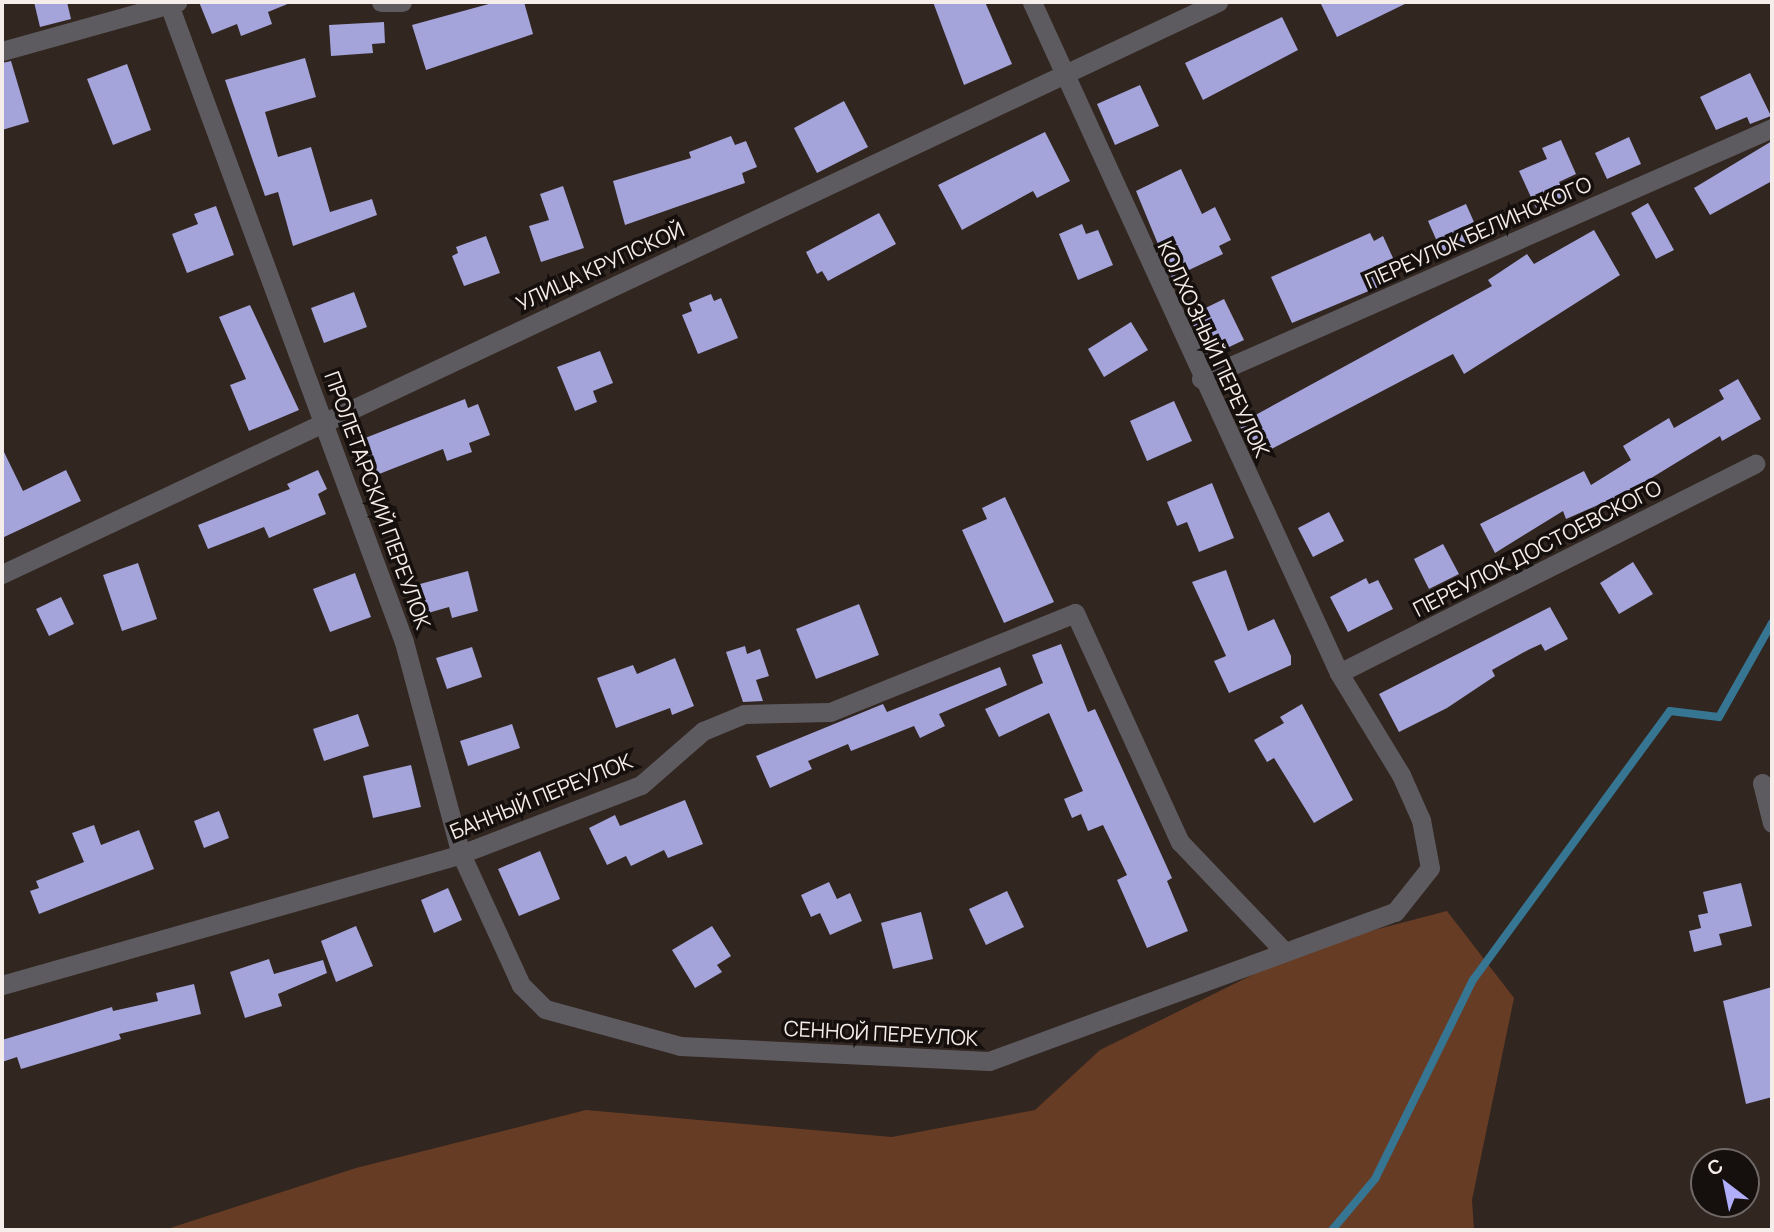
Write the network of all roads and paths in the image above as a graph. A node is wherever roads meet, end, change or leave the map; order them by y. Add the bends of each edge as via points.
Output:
1 (381, 2) edge
2 (402, 2) edge
3 (1032, 2) edge
4 (1218, 2) edge
5 (171, 3) edge
6 (2, 51) edge
7 (1065, 76) junction
8 (1772, 128) edge
9 (1201, 379) junction
10 (326, 418) junction
11 (1755, 464) dead end
12 (2, 574) edge
13 (1339, 673) junction
14 (1360, 712) joint
15 (1762, 783) dead end
16 (1772, 823) edge
17 (461, 854) junction
18 (1283, 950) junction
19 (2, 985) edge
20 (545, 1009) joint

1 - 2 street
3 - 7 street, КОЛХОЗНЫЙ ПЕРЕУЛОК
4 - 7 street, УЛИЦА КРУПСКОЙ
5 - 6 street
5 - 10 street, ПРОЛЕТАРСКИЙ ПЕРЕУЛОК
7 - 9 street, КОЛХОЗНЫЙ ПЕРЕУЛОК
7 - 10 street, УЛИЦА КРУПСКОЙ
8 - 9 street, ПЕРЕУЛОК БЕЛИНСКОГО
9 - 13 street, КОЛХОЗНЫЙ ПЕРЕУЛОК
10 - 12 street, УЛИЦА КРУПСКОЙ
10 - 17 street, ПРОЛЕТАРСКИЙ ПЕРЕУЛОК via 404,642
11 - 13 street, ПЕРЕУЛОК ДОСТОЕВСКОГО
13 - 14 street, КОЛХОЗНЫЙ ПЕРЕУЛОК
14 - 18 street, СЕННОЙ ПЕРЕУЛОК via 1401,775 1421,821 1430,867 1395,912
15 - 16 street
17 - 18 street, БАННЫЙ ПЕРЕУЛОК via 641,785 703,731 744,714 830,712 1076,614 1180,842
17 - 19 street, БАННЫЙ ПЕРЕУЛОК
17 - 20 street, ПРОЛЕТАРСКИЙ ПЕРЕУЛОК via 521,985
18 - 20 street, СЕННОЙ ПЕРЕУЛОК via 989,1061 680,1046

